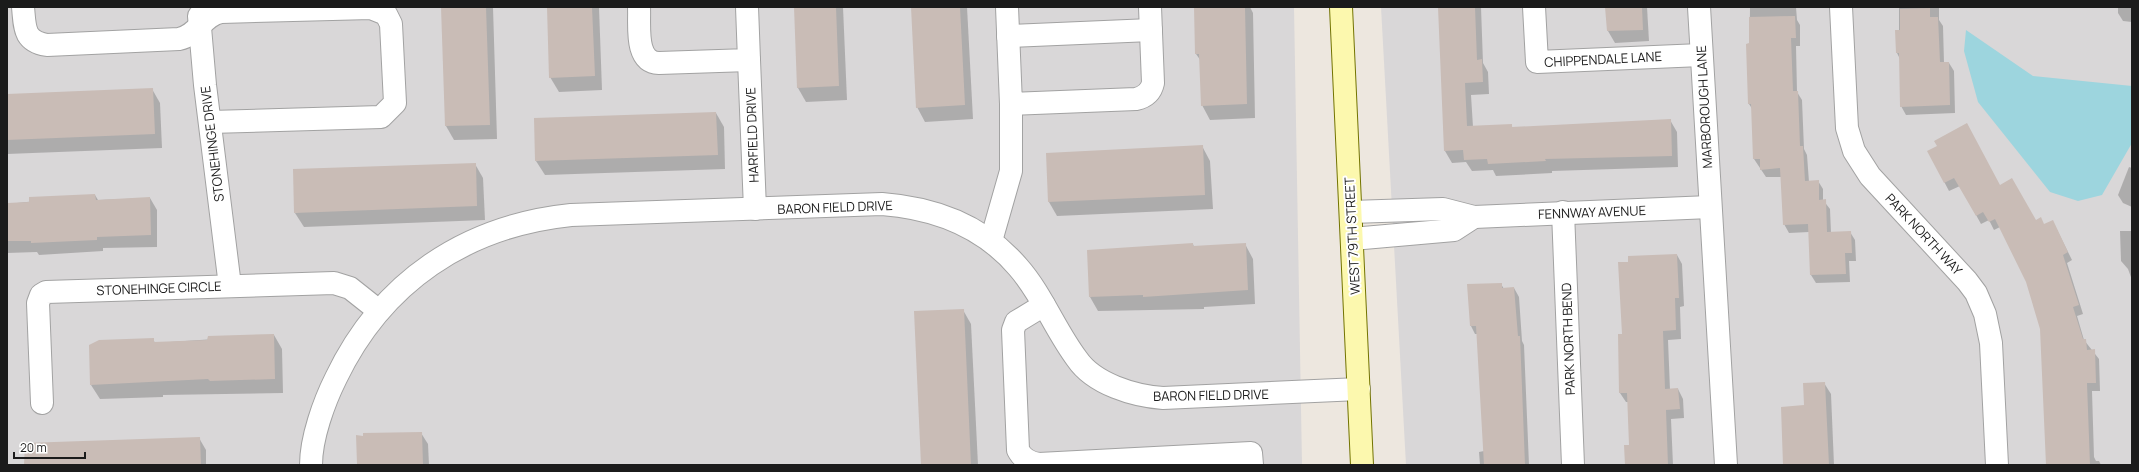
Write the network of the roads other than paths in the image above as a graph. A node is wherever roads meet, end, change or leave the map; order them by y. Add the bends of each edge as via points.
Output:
1 (23, 7) edge
2 (639, 7) edge
3 (747, 7) edge
4 (1007, 7) edge
5 (1150, 7) edge
6 (1341, 7) edge
7 (1534, 7) edge
8 (1699, 7) edge
9 (1841, 7) edge
10 (199, 15) edge
11 (1151, 30) junction
12 (1008, 36) junction
13 (1701, 55) junction
14 (749, 60) junction
15 (1011, 104) junction
16 (210, 122) junction
17 (1710, 207) junction
18 (755, 209) junction
19 (1350, 212) junction
20 (1564, 212) junction
21 (1474, 217) junction
22 (1352, 239) junction
23 (991, 240) junction
24 (230, 286) junction
25 (1044, 305) junction
26 (379, 311) junction
27 (1359, 389) junction
28 (42, 404) dead end
29 (1252, 459) edge
30 (311, 465) edge
31 (1362, 465) edge
32 (1573, 465) edge
33 (1726, 465) edge
34 (1997, 465) edge

1 - 10 street via 25,30 40,44 47,45 184,38 196,31
2 - 14 street via 641,51 647,59 659,63
3 - 14 street, HARFIELD DRIVE
4 - 12 street
5 - 11 street
6 - 19 main road, WEST 79TH STREET
7 - 13 street, CHIPPENDALE LANE via 1537,62
8 - 13 street, MARBOROUGH LANE
9 - 34 street, PARK NORTH WAY via 1847,128 1854,151 1870,176 1967,281 1976,293 1985,314 1991,343
10 - 16 street, STONEHINGE DRIVE
10 - 16 street via 221,12 371,8 386,14 391,24 395,102 381,117
11 - 12 street
11 - 15 street via 1153,83 1152,90 1145,97
12 - 15 street
13 - 17 street, MARBOROUGH LANE
14 - 18 street, HARFIELD DRIVE
15 - 23 street via 1011,172
16 - 24 street, STONEHINGE DRIVE
17 - 20 street, FENNWAY AVENUE
17 - 33 street, MARBOROUGH LANE
18 - 23 street, BARON FIELD DRIVE via 882,204 905,206 928,210 957,220
18 - 26 street, BARON FIELD DRIVE via 571,215 516,224 485,235 438,260 402,287
19 - 21 street, FENNWAY AVENUE via 1443,209
19 - 22 main road, WEST 79TH STREET
20 - 21 street, FENNWAY AVENUE
20 - 32 street, PARK NORTH BEND
21 - 22 street, FENNWAY AVENUE via 1454,230
22 - 27 main road, WEST 79TH STREET
23 - 25 street, BARON FIELD DRIVE via 1018,266
24 - 26 street, STONEHINGE CIRCLE via 334,283 350,288
24 - 28 street, STONEHINGE CIRCLE via 46,292 41,295 38,303
25 - 27 street, BARON FIELD DRIVE via 1077,360 1104,381 1135,394 1163,398
25 - 29 street via 1016,322 1013,330 1018,450 1027,460 1039,464
26 - 30 street, BARON FIELD DRIVE via 352,347 326,397 316,429
27 - 31 main road, WEST 79TH STREET

